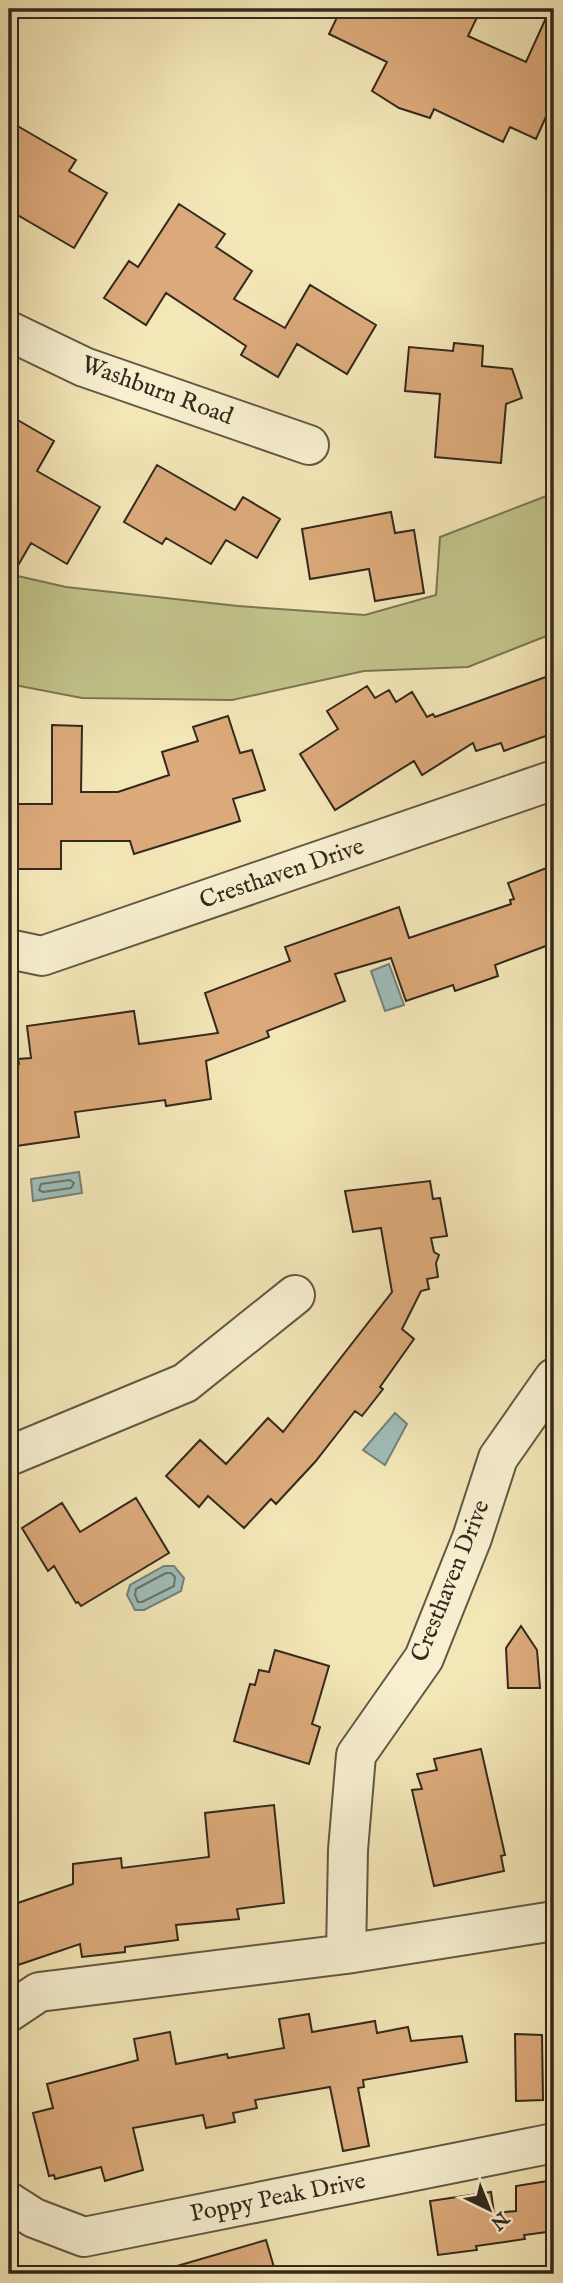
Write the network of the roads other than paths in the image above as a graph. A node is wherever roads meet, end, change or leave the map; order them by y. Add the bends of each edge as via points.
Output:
1 (9, 331) edge
2 (309, 445) dead end
3 (554, 780) edge
4 (9, 949) edge
5 (295, 1295) dead end
6 (554, 1378) edge
7 (9, 1456) edge
8 (554, 1921) edge
9 (346, 1954) junction
10 (9, 2012) edge
11 (554, 2143) edge
12 (9, 2202) edge

1 - 2 street, Washburn Road via 84,367
3 - 4 street, Cresthaven Drive via 42,956
5 - 7 street via 185,1383
6 - 9 street, Cresthaven Drive via 498,1458 424,1658 356,1755
8 - 9 street
9 - 10 street via 39,1992
11 - 12 street, Poppy Peak Drive via 84,2237 34,2218

